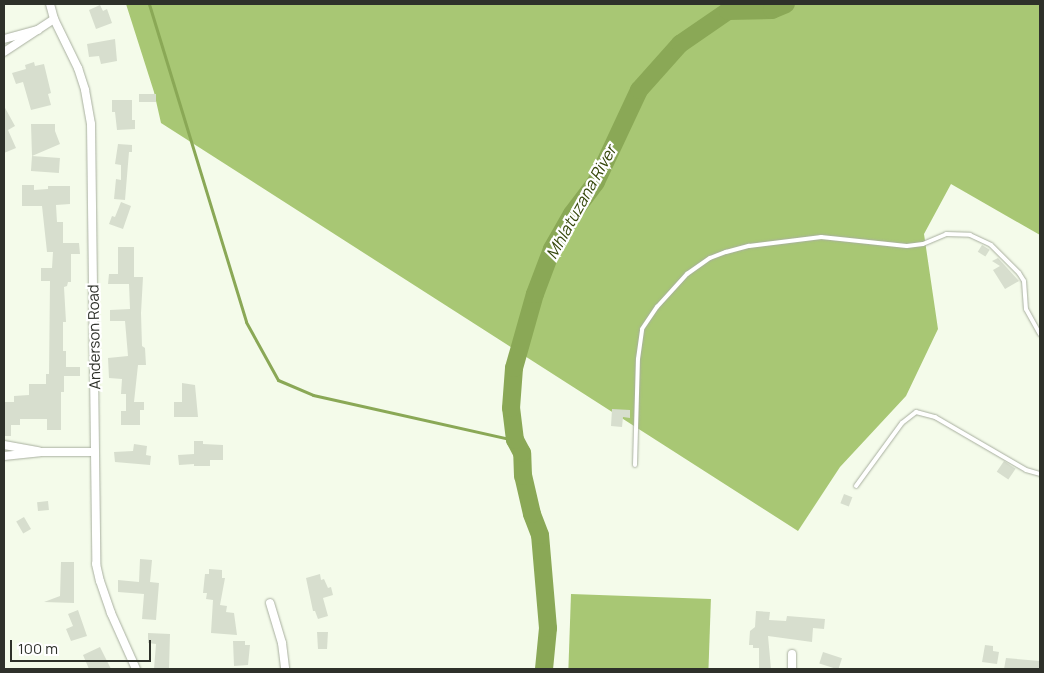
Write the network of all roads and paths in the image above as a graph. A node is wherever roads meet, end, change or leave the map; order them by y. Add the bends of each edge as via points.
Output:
1 (50, 4) edge
2 (54, 20) junction
3 (40, 30) junction
4 (4, 39) edge
5 (4, 52) edge
6 (1040, 334) edge
7 (4, 445) edge
8 (40, 452) junction
9 (95, 452) junction
10 (4, 456) edge
11 (635, 465) dead end
12 (1040, 474) edge
13 (856, 486) dead end
14 (270, 603) dead end
15 (792, 654) dead end
16 (136, 669) edge
17 (285, 669) edge
18 (792, 669) edge

1 - 2 street, Anderson Road
2 - 3 street
2 - 9 street, Anderson Road via 78,68 89,109
3 - 4 street
3 - 5 street
6 - 11 lane via 1026,309 1024,281 1020,274 991,245 970,235 946,234 923,244 907,246 821,237 749,246 721,254 687,274 642,329
7 - 8 street
8 - 9 street
8 - 10 street
9 - 16 street, Anderson Road via 96,564 111,613
12 - 13 lane via 1020,467 935,417 916,412 902,423
14 - 17 street via 280,635
15 - 18 street

